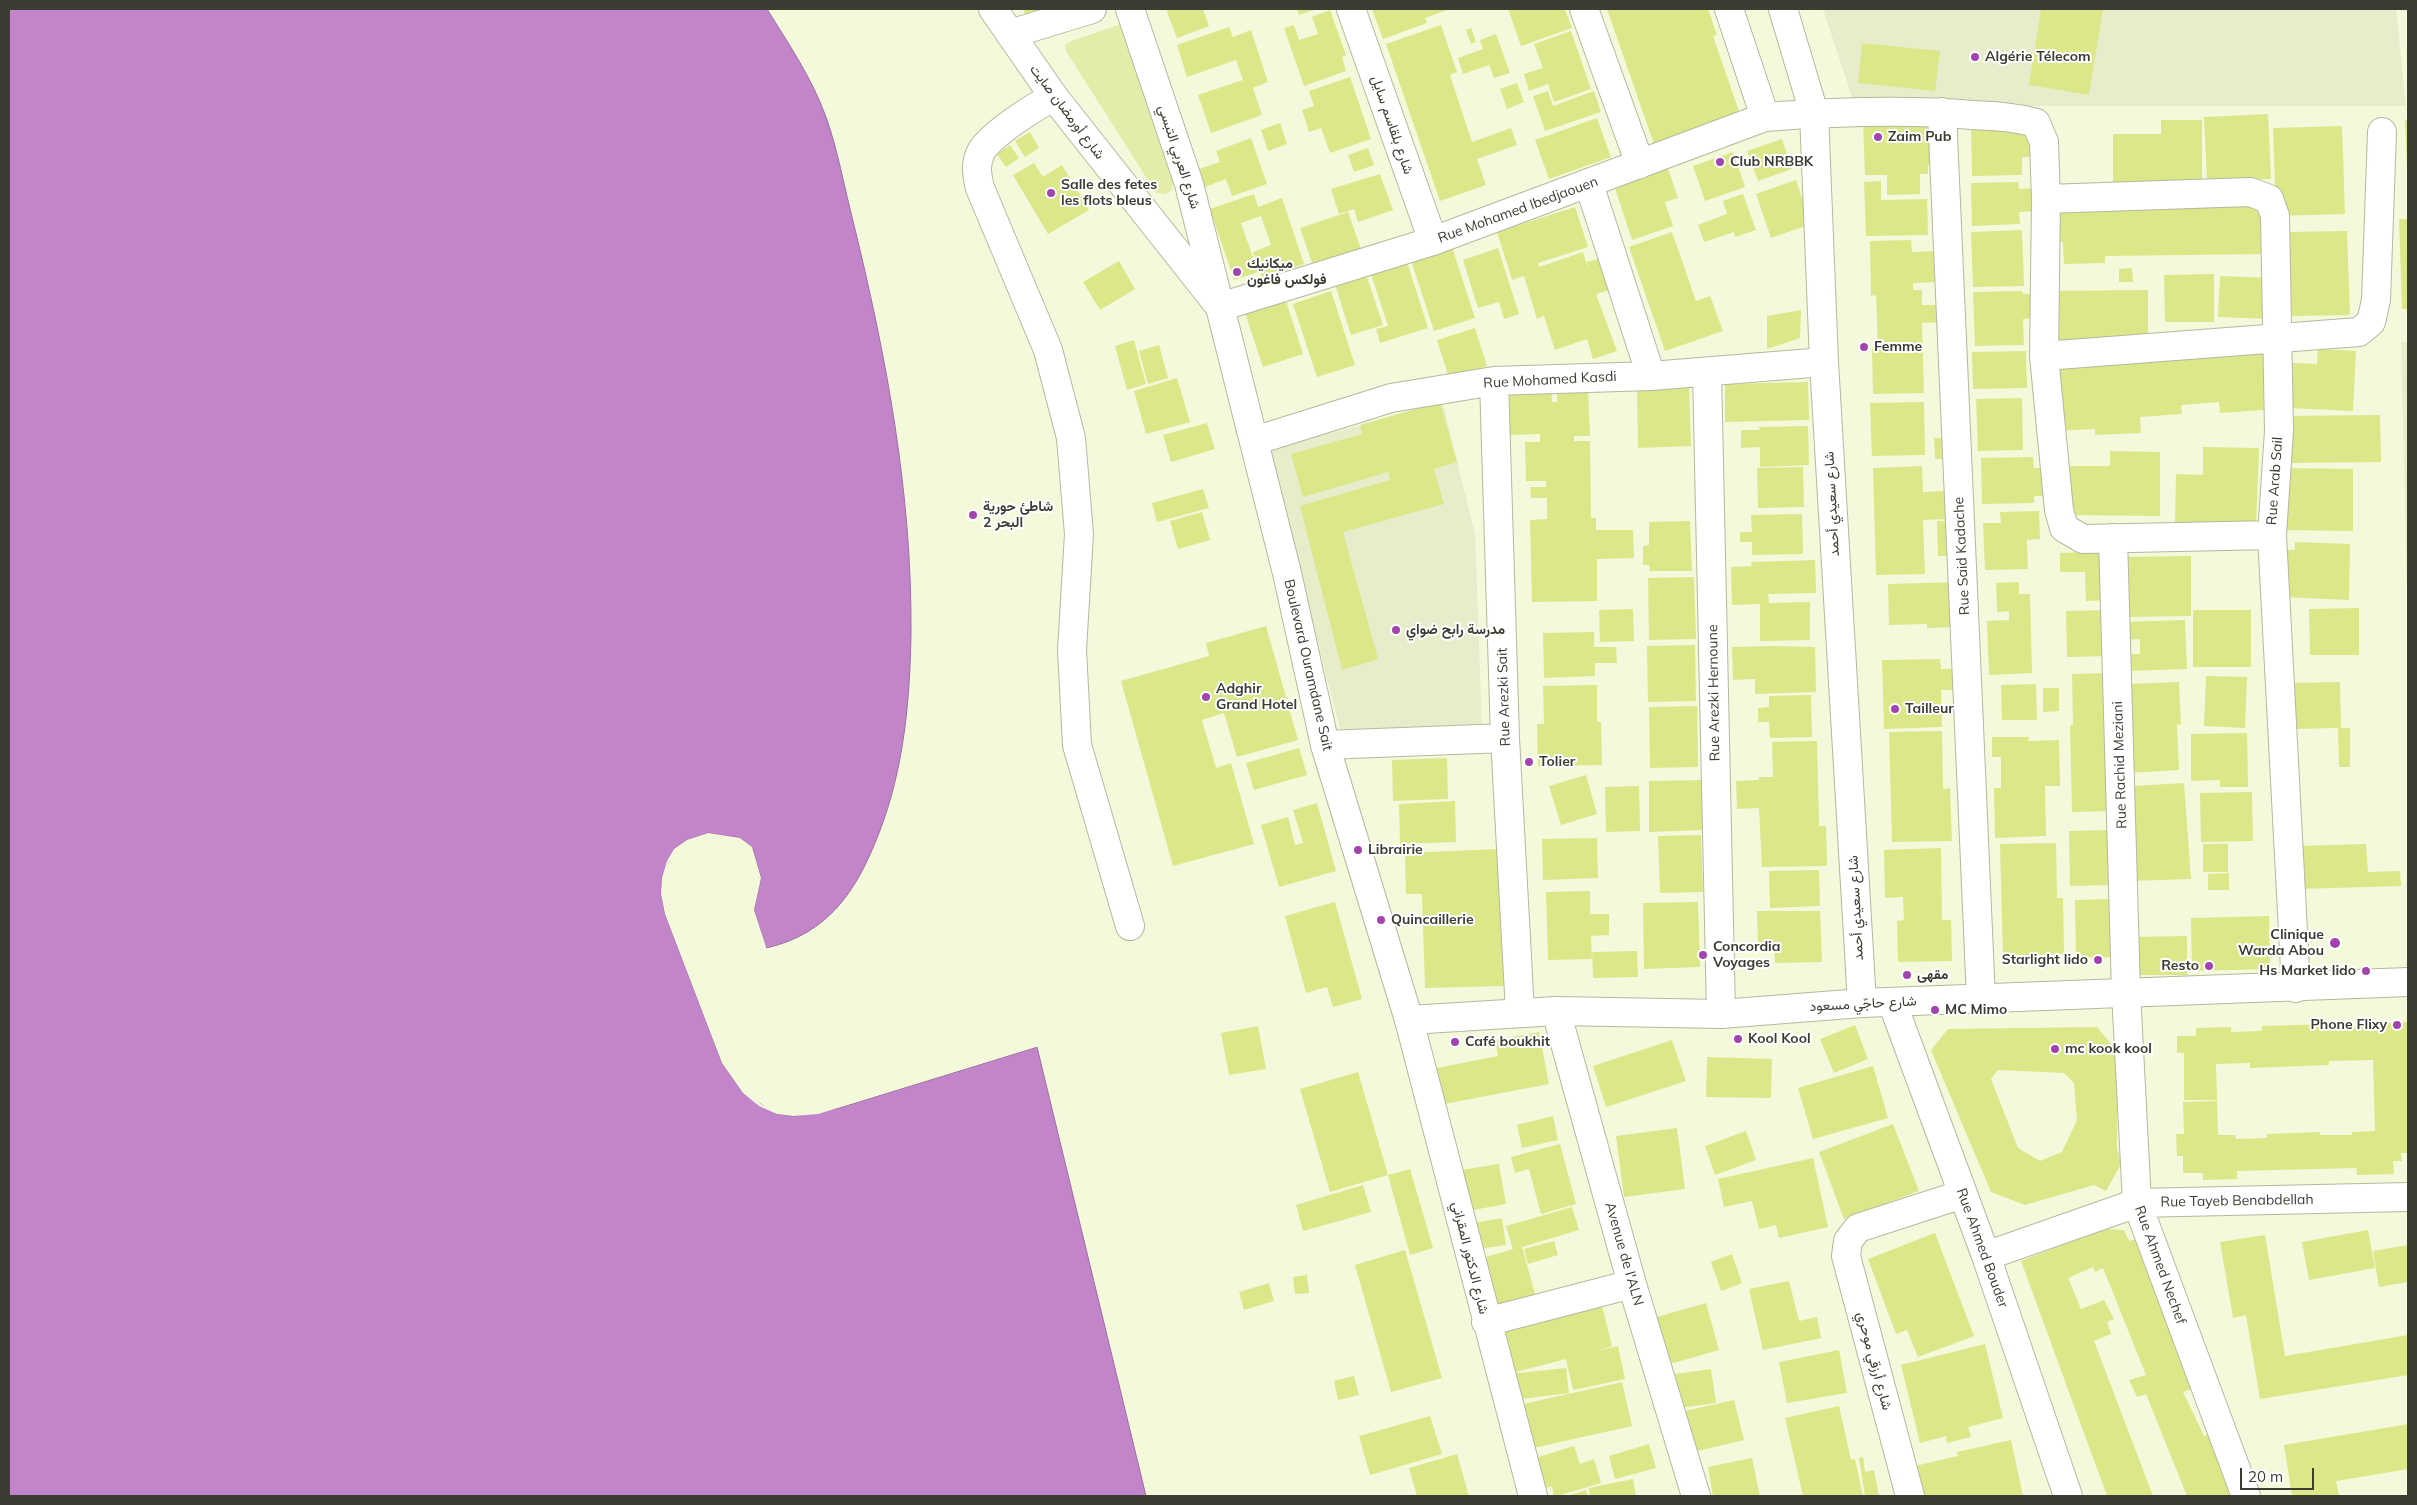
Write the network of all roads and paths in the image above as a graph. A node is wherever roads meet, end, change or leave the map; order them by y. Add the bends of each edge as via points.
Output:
1 (993, 9) edge
2 (1092, 9) edge
3 (1130, 9) edge
4 (1351, 9) edge
5 (1584, 9) edge
6 (1729, 9) edge
7 (1782, 9) edge
8 (1010, 34) junction
9 (1054, 98) junction
10 (1942, 112) junction
11 (1814, 113) junction
12 (1765, 117) junction
13 (2382, 132) dead end
14 (1640, 164) junction
15 (1589, 184) junction
16 (2046, 199) junction
17 (1433, 241) junction
18 (1220, 307) junction
19 (2279, 337) junction
20 (2044, 356) junction
21 (1824, 362) junction
22 (1707, 372) junction
23 (1652, 376) junction
24 (1494, 381) junction
25 (1254, 441) junction
26 (2272, 535) junction
27 (2113, 538) junction
28 (1505, 738) junction
29 (1325, 745) junction
30 (1130, 926) dead end
31 (2408, 982) edge
32 (2296, 988) junction
33 (2126, 992) junction
34 (1981, 1000) junction
35 (1892, 1002) junction
36 (1862, 1003) junction
37 (1556, 1011) junction
38 (1520, 1012) junction
39 (1721, 1014) junction
40 (1408, 1020) junction
41 (1963, 1194) junction
42 (2408, 1197) edge
43 (2137, 1203) junction
44 (1986, 1256) junction
45 (1632, 1284) junction
46 (1486, 1322) junction
47 (1533, 1496) edge
48 (1696, 1496) edge
49 (1910, 1496) edge
50 (2068, 1496) edge
51 (2246, 1496) edge

1 - 8 street, شارع أورمضان صايت
2 - 8 street
3 - 18 street, شارع العربي التبسي via 1189,184
4 - 17 street, شارع بلقاسم سايل
5 - 14 street
6 - 12 street
7 - 11 street, شارع سعيدي أحمد
8 - 9 street, شارع أورمضان صايت
9 - 18 street, شارع أورمضان صايت
9 - 30 street via 1033,107 994,138 980,151 976,170 980,188 1048,350 1072,438 1079,534 1072,650 1077,745
10 - 11 street, Rue Mohamed Ibedjaouen
10 - 16 street, Rue Mohamed Ibedjaouen via 2036,123 2044,142
10 - 34 street, Rue Said Kadache
11 - 12 street, Rue Mohamed Ibedjaouen
11 - 21 street, شارع سعيدي أحمد
12 - 14 street, Rue Mohamed Ibedjaouen
13 - 19 street via 2376,300 2372,322 2358,332
14 - 15 street, Rue Mohamed Ibedjaouen
15 - 17 street, Rue Mohamed Ibedjaouen
15 - 23 street
16 - 19 street, Rue Arab Sail via 2250,192 2269,199 2275,216
16 - 20 street
17 - 18 street, Rue Mohamed Ibedjaouen
18 - 25 street, Boulevard Ouramdane Sait
19 - 20 street
19 - 26 street, Rue Arab Sail via 2279,431
20 - 27 street via 2059,510 2064,528 2083,539
21 - 22 street, Rue Mohamed Kasdi
21 - 36 street, شارع سعيدي أحمد
22 - 23 street, Rue Mohamed Kasdi
22 - 39 street, Rue Arezki Hernoune
23 - 24 street, Rue Mohamed Kasdi
24 - 25 street, Rue Mohamed Kasdi via 1392,398
24 - 28 street, Rue Arezki Sait
25 - 29 street, Boulevard Ouramdane Sait
26 - 27 street
26 - 32 street, Rue Arab Sail
27 - 33 street, Rue Rachid Meziani
28 - 29 street
28 - 38 street, Rue Arezki Sait
29 - 40 street, Boulevard Ouramdane Sait
31 - 32 street, شارع حاجّي مسعود
32 - 33 street, شارع حاجّي مسعود
33 - 34 street, شارع حاجّي مسعود
33 - 43 street, Rue Ahmed Nechef
34 - 35 street, شارع حاجّي مسعود
35 - 36 street, شارع حاجّي مسعود
35 - 41 street, Rue Ahmed Bouder
36 - 39 street, شارع حاجّي مسعود
37 - 38 street, شارع حاجّي مسعود
37 - 39 street, شارع حاجّي مسعود
37 - 45 street, Avenue de l'ALN
38 - 40 street, شارع حاجّي مسعود
40 - 46 street, شارع الدكتور المقراني
41 - 44 street, Rue Ahmed Bouder
41 - 49 street, شارع أرزقي موحري via 1858,1228 1848,1241 1846,1256
42 - 43 street, Rue Tayeb Benabdellah
43 - 44 street, Rue Tayeb Benabdellah
43 - 51 street, Rue Ahmed Nechef
44 - 50 street, Rue Ahmed Bouder
45 - 46 street
45 - 48 street, Avenue de l'ALN
46 - 47 street, شارع الدكتور المقراني

